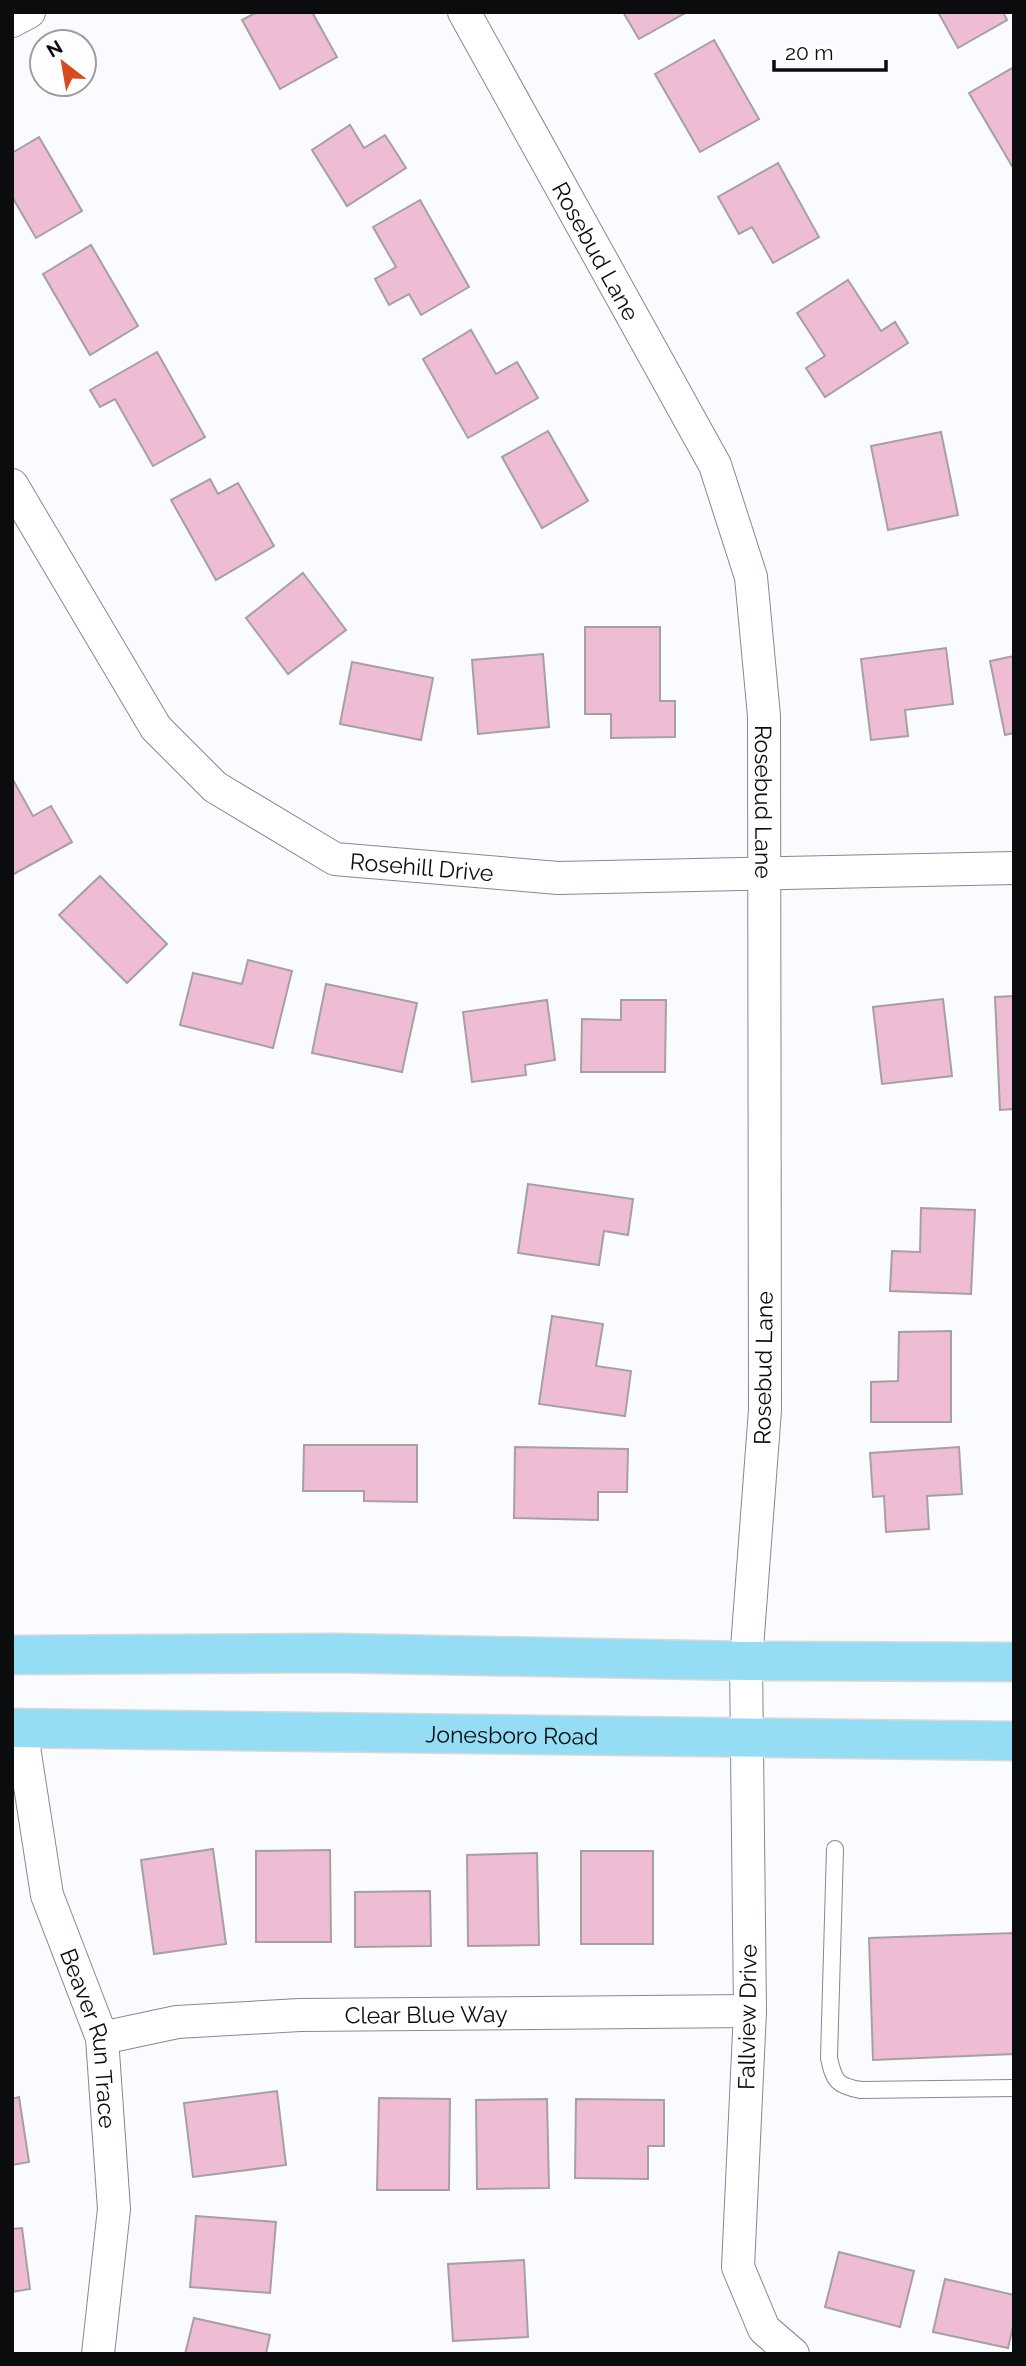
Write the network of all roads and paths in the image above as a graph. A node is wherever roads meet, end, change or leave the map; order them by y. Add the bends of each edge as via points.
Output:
1 (29, 12) edge
2 (464, 12) edge
3 (12, 22) edge
4 (12, 485) edge
5 (1014, 867) edge
6 (764, 874) junction
7 (12, 1655) edge
8 (746, 1661) junction
9 (1014, 1662) edge
10 (17, 1728) edge
11 (747, 1739) junction
12 (1014, 1741) edge
13 (835, 1849) dead end
14 (750, 2011) junction
15 (102, 2038) junction
16 (1014, 2088) edge
17 (98, 2354) edge
18 (793, 2354) edge

1 - 3 street
2 - 6 street, Rosebud Lane via 715,465 751,577 764,716
4 - 6 street, Rosehill Drive via 156,728 215,787 335,859 558,878
5 - 6 street, Rosehill Drive
6 - 8 street, Rosebud Lane via 765,1410
7 - 8 main road via 336,1653
8 - 9 main road
8 - 11 street, Fallview Drive
10 - 11 main road, Jonesboro Road
10 - 15 street, Beaver Run Trace via 47,1895
11 - 12 main road, Jonesboro Road
11 - 14 street, Fallview Drive
13 - 16 lane via 829,2058 833,2077 845,2087 861,2090
14 - 15 street, Clear Blue Way via 300,2015 177,2022
14 - 18 street, Fallview Drive via 738,2267 764,2329
15 - 17 street, Beaver Run Trace via 114,2210

